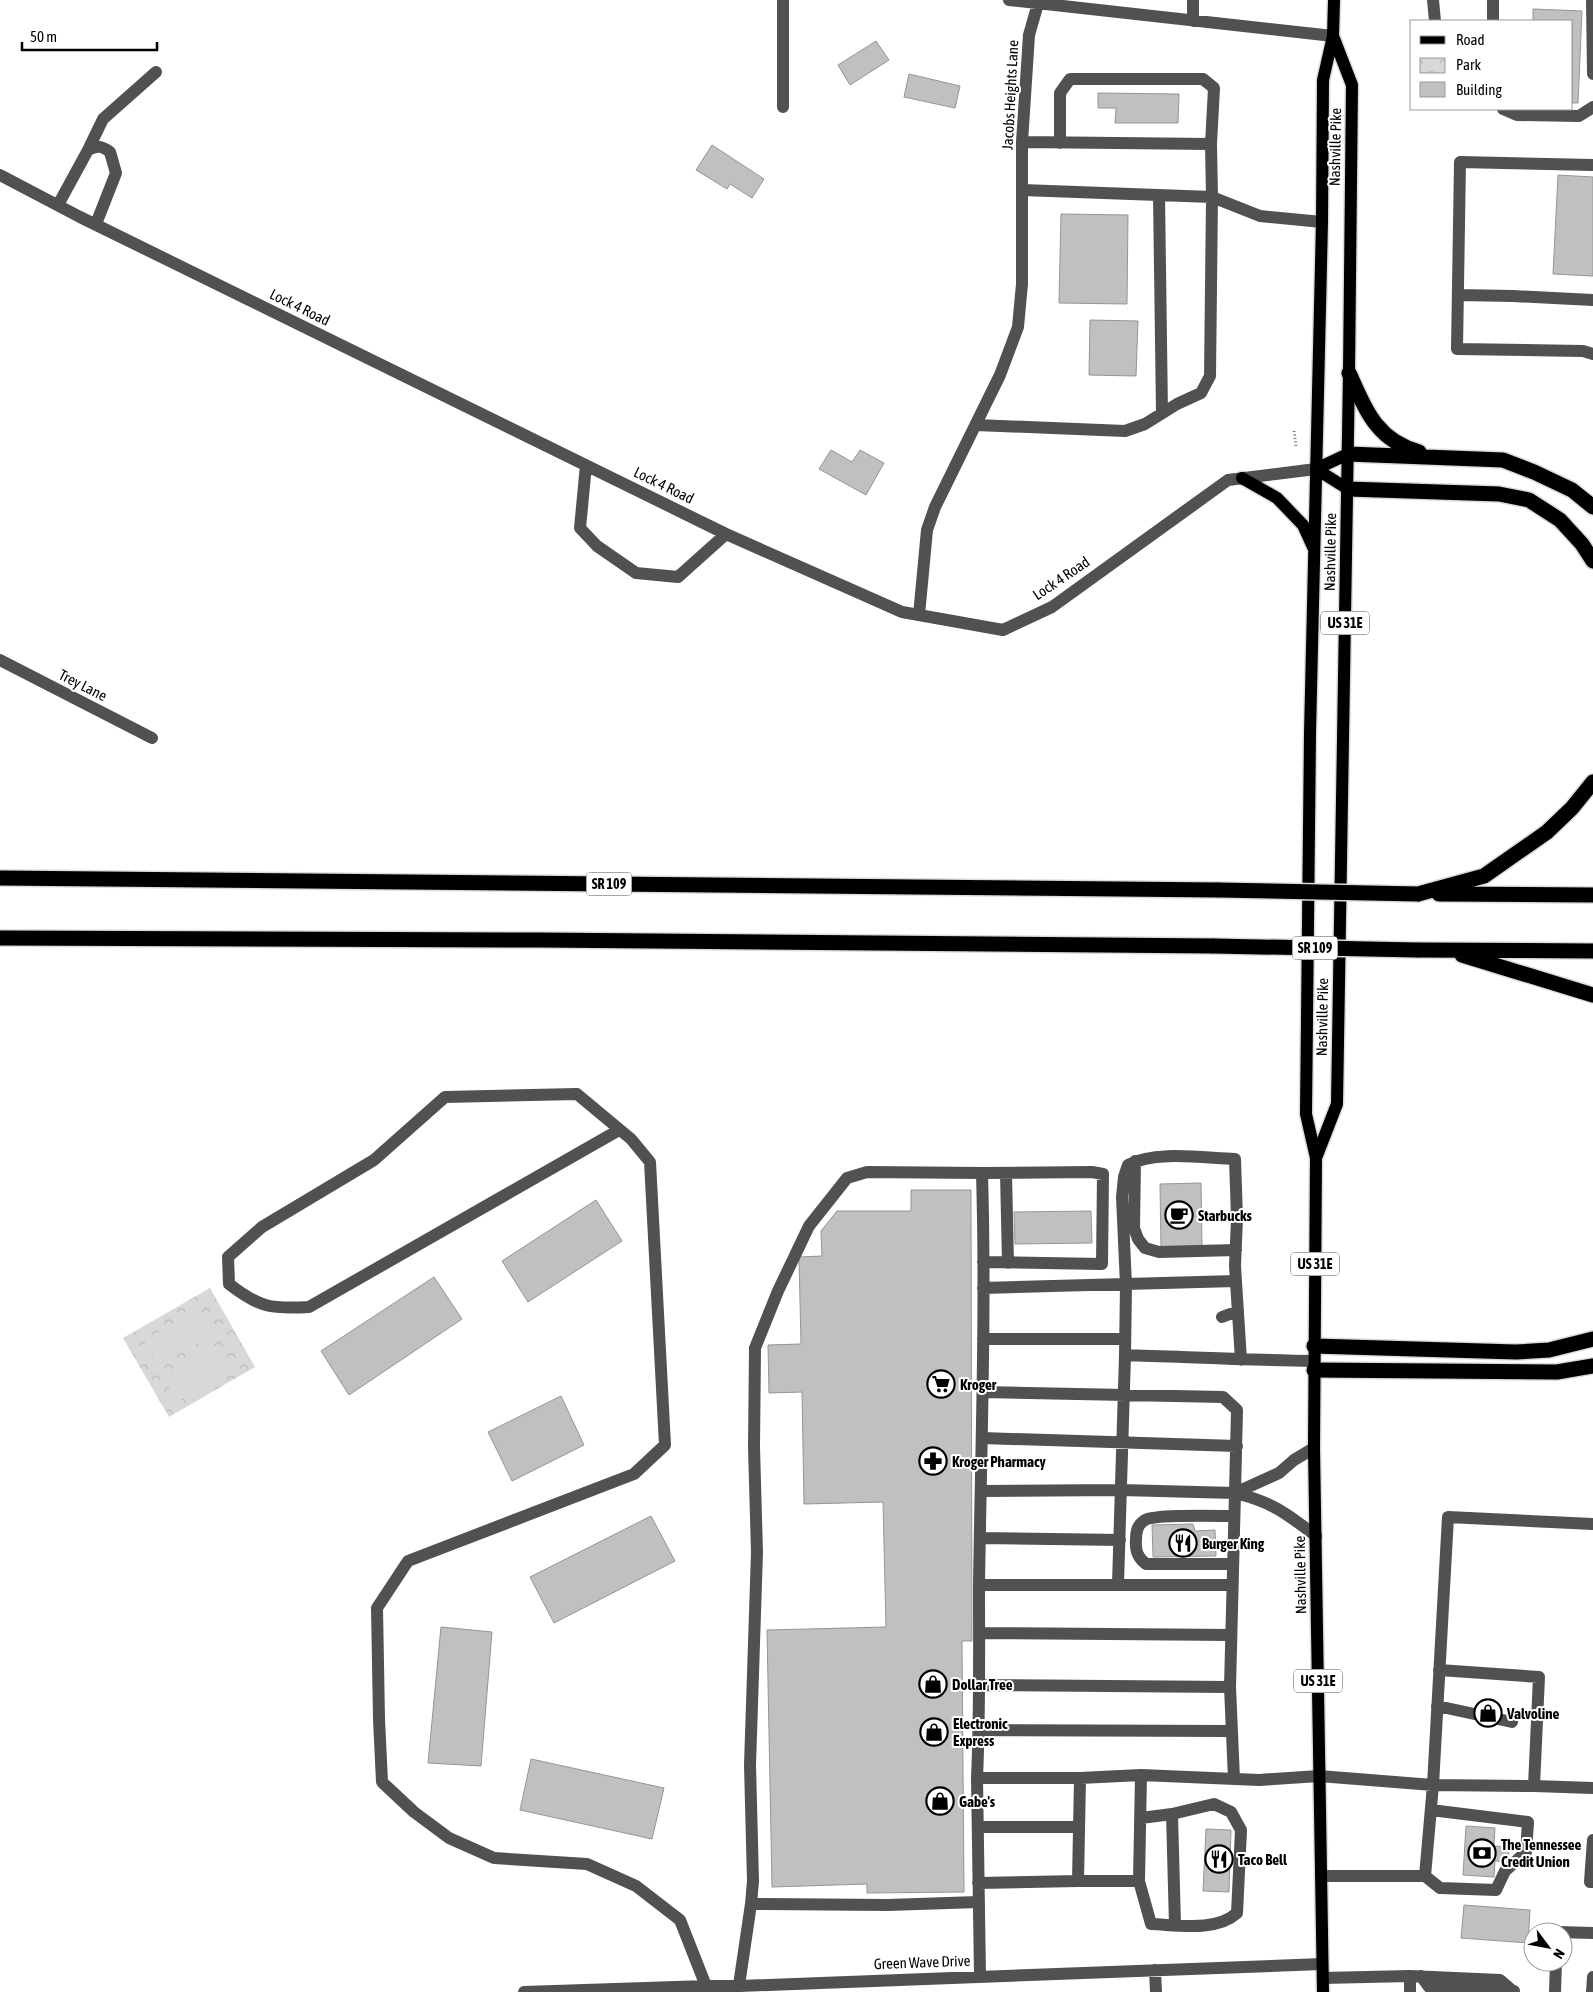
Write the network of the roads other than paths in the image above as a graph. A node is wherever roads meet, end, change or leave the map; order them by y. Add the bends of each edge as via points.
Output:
1 (784, 0) edge
2 (1009, 0) edge
3 (1193, 0) edge
4 (1334, 0) edge
5 (1432, 0) edge
6 (1493, 0) edge
7 (1592, 0) edge
8 (1039, 2) edge
9 (1435, 20) edge
10 (1493, 20) edge
11 (1193, 21) junction
12 (1333, 36) junction
13 (156, 72) dead end
14 (1593, 74) edge
15 (783, 107) dead end
16 (1593, 107) edge
17 (1505, 110) edge
18 (1022, 142) junction
19 (1060, 143) junction
20 (1211, 144) junction
21 (88, 150) junction
22 (1593, 165) edge
23 (0, 175) edge
24 (1022, 190) junction
25 (1159, 195) junction
26 (1212, 197) junction
27 (58, 206) junction
28 (1322, 222) junction
29 (96, 224) junction
30 (1458, 295) junction
31 (1593, 300) edge
32 (1593, 354) edge
33 (1350, 373) junction
34 (1162, 413) junction
35 (976, 425) junction
36 (1348, 454) junction
37 (1440, 458) junction
38 (586, 465) junction
39 (1316, 469) junction
40 (1242, 478) junction
41 (1348, 489) junction
42 (1593, 507) edge
43 (726, 534) junction
44 (1314, 550) junction
45 (1593, 561) edge
46 (919, 615) junction
47 (0, 660) edge
48 (152, 738) dead end
49 (1593, 782) edge
50 (0, 878) edge
51 (1418, 894) junction
52 (1593, 895) edge
53 (0, 938) edge
54 (1444, 950) junction
55 (1593, 951) edge
56 (1593, 995) edge
57 (619, 1130) junction
58 (1316, 1158) junction
59 (1135, 1161) junction
60 (982, 1173) junction
61 (1006, 1173) junction
62 (1103, 1197) junction
63 (1122, 1197) junction
64 (1236, 1250) junction
65 (983, 1262) junction
66 (1008, 1262) junction
67 (1067, 1263) junction
68 (1236, 1281) junction
69 (1126, 1285) junction
70 (1067, 1287) junction
71 (983, 1288) junction
72 (1238, 1311) junction
73 (1222, 1317) dead end
74 (983, 1339) junction
75 (1125, 1339) junction
76 (1593, 1339) edge
77 (1125, 1356) junction
78 (1314, 1359) junction
79 (1241, 1360) junction
80 (1593, 1366) edge
81 (982, 1392) junction
82 (1124, 1394) junction
83 (982, 1438) junction
84 (1123, 1442) junction
85 (1237, 1446) junction
86 (1314, 1448) junction
87 (1121, 1490) junction
88 (982, 1491) junction
89 (1235, 1493) junction
90 (1234, 1516) junction
91 (1593, 1524) edge
92 (1316, 1536) junction
93 (981, 1538) junction
94 (1120, 1540) junction
95 (1233, 1564) junction
96 (1118, 1584) junction
97 (979, 1585) junction
98 (1232, 1585) junction
99 (980, 1634) junction
100 (1231, 1635) junction
101 (1439, 1670) junction
102 (980, 1685) junction
103 (1230, 1687) junction
104 (1437, 1706) junction
105 (1512, 1722) dead end
106 (979, 1730) junction
107 (1231, 1731) junction
108 (1141, 1775) junction
109 (1319, 1776) junction
110 (977, 1778) junction
111 (1080, 1778) junction
112 (1234, 1779) junction
113 (1433, 1785) junction
114 (1534, 1786) junction
115 (1593, 1788) edge
116 (1431, 1810) junction
117 (1172, 1814) junction
118 (1141, 1818) junction
119 (978, 1827) junction
120 (1078, 1827) junction
121 (1593, 1840) edge
122 (1321, 1876) junction
123 (1425, 1876) junction
124 (1078, 1881) junction
125 (1139, 1881) junction
126 (1593, 1882) edge
127 (978, 1883) junction
128 (978, 1902) junction
129 (751, 1904) junction
130 (1175, 1925) junction
131 (1573, 1932) edge
132 (1593, 1933) edge
133 (1322, 1964) junction
134 (1155, 1970) junction
135 (1556, 1972) edge
136 (980, 1976) junction
137 (1415, 1976) junction
138 (1593, 1977) edge
139 (1323, 1978) junction
140 (706, 1986) junction
141 (739, 1989) edge
142 (1514, 1991) edge
143 (524, 1992) edge
144 (1156, 1992) edge
145 (1323, 1992) edge
146 (1410, 1992) edge
147 (1555, 1992) edge
148 (1592, 1992) edge

1 - 15 street
2 - 8 street
3 - 11 street
4 - 12 main road, Nashville Pike / US 31E
5 - 9 street
6 - 10 street
7 - 14 street
8 - 11 street
8 - 18 street, Jacobs Heights Lane via 1029,35
11 - 12 street
12 - 28 main road, Nashville Pike / US 31E via 1323,80
12 - 33 main road, Nashville Pike / US 31E via 1352,85
13 - 21 street via 103,119
16 - 17 street via 1579,116 1516,116
18 - 19 street
18 - 24 street, Jacobs Heights Lane
19 - 20 street
19 - 20 street via 1060,93 1070,79 1203,78 1214,88
20 - 26 street
21 - 27 street
21 - 29 street via 102,146 110,152 116,173
22 - 30 street via 1460,162
23 - 27 street, Lock 4 Road
24 - 25 street
24 - 35 street, Jacobs Heights Lane via 1022,284 1018,327
25 - 26 street
25 - 34 street
26 - 28 street via 1260,216
26 - 34 street via 1210,376 1200,393
27 - 29 street, Lock 4 Road
28 - 39 main road, Nashville Pike / US 31E
29 - 38 street, Lock 4 Road
30 - 31 street
30 - 32 street via 1457,349 1584,351
33 - 36 main road, Nashville Pike / US 31E
33 - 37 highway via 1377,428 1403,448
34 - 35 street via 1125,431
35 - 46 street, Jacobs Heights Lane via 935,507 928,530
36 - 37 highway
36 - 39 main road
36 - 41 main road, Nashville Pike / US 31E
37 - 42 highway via 1503,460 1572,490
38 - 43 street, Lock 4 Road
38 - 43 street via 580,528 597,546 636,573 678,578
39 - 40 street, Lock 4 Road
39 - 41 main road
39 - 44 main road, Nashville Pike / US 31E
40 - 44 main road via 1277,498 1303,526
40 - 46 street, Lock 4 Road via 1228,480 1052,607 1003,630
41 - 45 highway via 1498,494 1529,500 1560,520
41 - 58 main road, Nashville Pike / US 31E via 1336,1104
43 - 46 street, Lock 4 Road via 902,612
44 - 58 main road, Nashville Pike / US 31E via 1306,1114
47 - 48 street, Trey Lane
49 - 51 highway via 1547,832 1484,876
50 - 51 highway, SR 109, bridge
51 - 52 highway, SR 109
53 - 54 highway, SR 109, bridge via 548,940
54 - 55 highway, SR 109
54 - 56 highway
57 - 57 street via 577,1094 445,1097 374,1160 270,1222 228,1257 229,1284 250,1300 279,1309 309,1307
57 - 140 street via 650,1162 665,1445 634,1474 408,1561 377,1608 382,1782 449,1838 494,1858 588,1864 636,1886 680,1920
58 - 78 main road, Nashville Pike / US 31E
59 - 63 street via 1128,1165
59 - 64 street via 1134,1228 1146,1248 1159,1252
59 - 64 street via 1179,1156 1235,1159
60 - 61 street
60 - 65 street
60 - 129 street via 867,1172 847,1178 809,1226 755,1348 757,1552 750,1765
61 - 62 street via 1103,1174
61 - 66 street
62 - 63 street
62 - 67 street via 1102,1264
63 - 69 street
64 - 68 street
65 - 66 street
65 - 71 street
66 - 67 street
67 - 70 street
68 - 69 street
68 - 72 street
69 - 70 street
69 - 75 street
70 - 71 street
71 - 74 street
72 - 73 street
72 - 79 street
74 - 75 street
74 - 81 street
75 - 77 street
76 - 78 highway via 1549,1350
77 - 79 street
77 - 82 street
78 - 79 street
78 - 80 highway via 1557,1372
78 - 86 main road, Nashville Pike / US 31E
81 - 82 street
81 - 83 street
82 - 84 street
82 - 85 street via 1223,1397 1236,1410
83 - 84 street
83 - 88 street
84 - 85 street
84 - 87 street
85 - 89 street
86 - 89 street via 1279,1473
86 - 92 main road, Nashville Pike / US 31E
87 - 88 street
87 - 89 street
87 - 94 street
88 - 93 street
89 - 90 street
89 - 92 street via 1279,1508
90 - 95 street
90 - 95 street via 1159,1517 1138,1526 1136,1537 1136,1549 1146,1564
91 - 101 street via 1448,1517
92 - 109 main road, Nashville Pike / US 31E
93 - 94 street
93 - 97 street
94 - 96 street
95 - 98 street
96 - 97 street
96 - 98 street
97 - 99 street
98 - 100 street
99 - 100 street
99 - 102 street
100 - 103 street
101 - 104 street
101 - 114 street via 1539,1677
102 - 103 street
102 - 106 street
103 - 107 street
104 - 105 street
104 - 113 street
106 - 107 street
106 - 110 street
107 - 112 street
108 - 111 street
108 - 112 street
108 - 118 street
109 - 112 street
109 - 113 street
109 - 122 main road, Nashville Pike / US 31E
110 - 111 street
110 - 119 street
111 - 120 street
113 - 114 street
113 - 116 street
114 - 115 street
116 - 123 street
116 - 123 street via 1528,1822 1526,1852 1505,1870 1496,1890 1440,1888
117 - 118 street
117 - 130 street
117 - 130 street via 1214,1804 1231,1812 1241,1830 1237,1913 1230,1919 1207,1926
118 - 125 street
119 - 120 street
119 - 127 street
120 - 124 street
121 - 126 street via 1590,1882
122 - 123 street
122 - 133 main road, Nashville Pike / US 31E
124 - 125 street
124 - 127 street
125 - 130 street via 1151,1924
127 - 128 street
128 - 129 street
128 - 136 street
129 - 141 street
131 - 132 street
133 - 134 street, Green Wave Drive
133 - 139 main road, Nashville Pike / US 31E
134 - 136 street, Green Wave Drive
134 - 144 street
135 - 147 street
136 - 141 street, Green Wave Drive
137 - 139 street
137 - 142 street via 1500,1980
137 - 146 street
138 - 148 street
139 - 145 main road, Nashville Pike / US 31E
140 - 141 street, Green Wave Drive
140 - 143 street, Green Wave Drive

